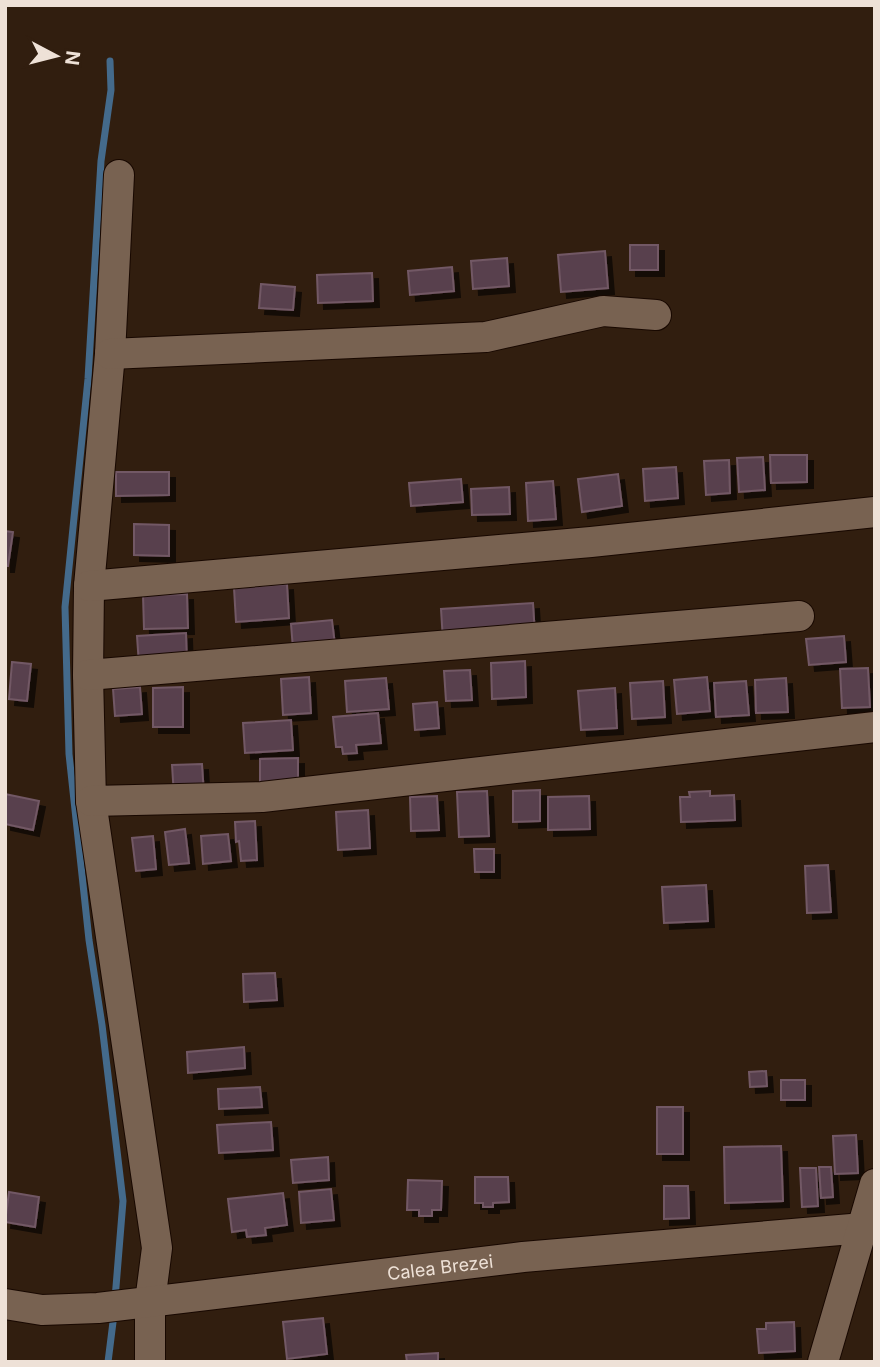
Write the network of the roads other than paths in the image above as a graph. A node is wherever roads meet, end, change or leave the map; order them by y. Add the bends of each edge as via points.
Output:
1 (120, 174) dead end
2 (656, 315) dead end
3 (110, 354) junction
4 (875, 512) edge
5 (89, 586) junction
6 (799, 616) dead end
7 (88, 675) junction
8 (875, 727) edge
9 (91, 802) junction
10 (875, 1184) edge
11 (868, 1228) edge
12 (150, 1302) junction
13 (5, 1304) edge
14 (150, 1362) edge
15 (823, 1362) edge

1 - 3 street
2 - 3 street via 603,311 486,337
3 - 5 street
4 - 5 street
5 - 7 street
6 - 7 street
7 - 9 street
8 - 9 street via 262,797
9 - 12 street via 158,1248
10 - 11 street
11 - 12 street, Calea Brezei via 523,1257
11 - 15 street
12 - 13 street, Calea Brezei via 42,1310
12 - 14 street

